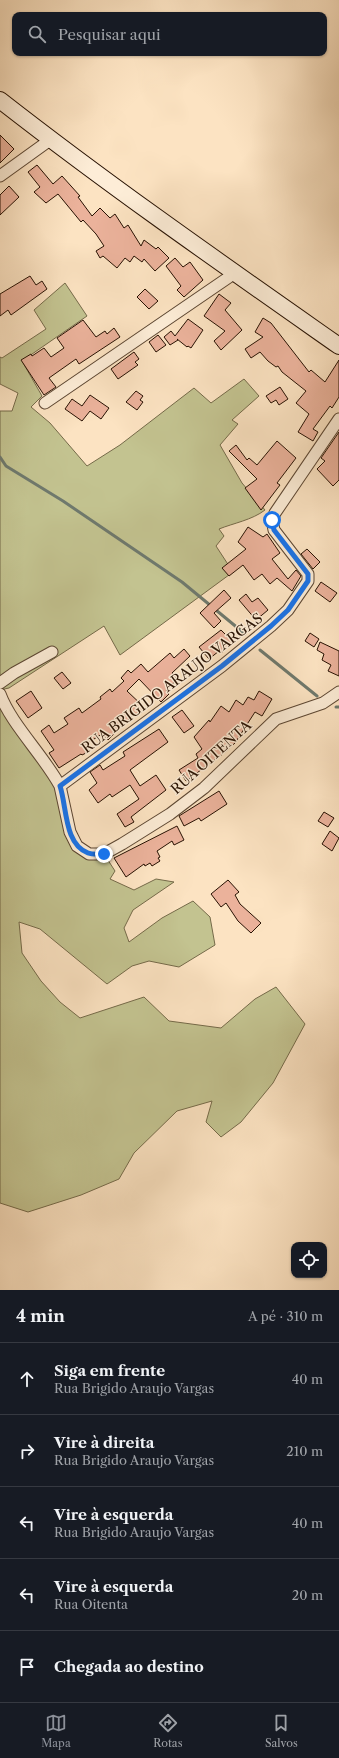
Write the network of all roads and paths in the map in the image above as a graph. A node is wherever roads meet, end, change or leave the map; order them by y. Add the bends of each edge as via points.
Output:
1 (0, 100) edge
2 (50, 140) junction
3 (0, 176) edge
4 (235, 273) junction
5 (339, 346) edge
6 (45, 403) dead end
7 (339, 419) edge
8 (52, 652) dead end
9 (0, 683) edge
10 (339, 692) edge
11 (0, 694) edge
12 (60, 786) junction

1 - 2 main road
2 - 3 street
2 - 4 main road
4 - 5 main road
4 - 6 street
7 - 12 street, RUA BRIGIDO ARAUJO VARGAS via 272,520 274,530 308,574 308,581 288,610 222,666
8 - 9 street
10 - 12 street, RUA OITENTA via 323,703 276,719 204,788 170,814 104,854 89,854 77,846 70,832
11 - 12 street

